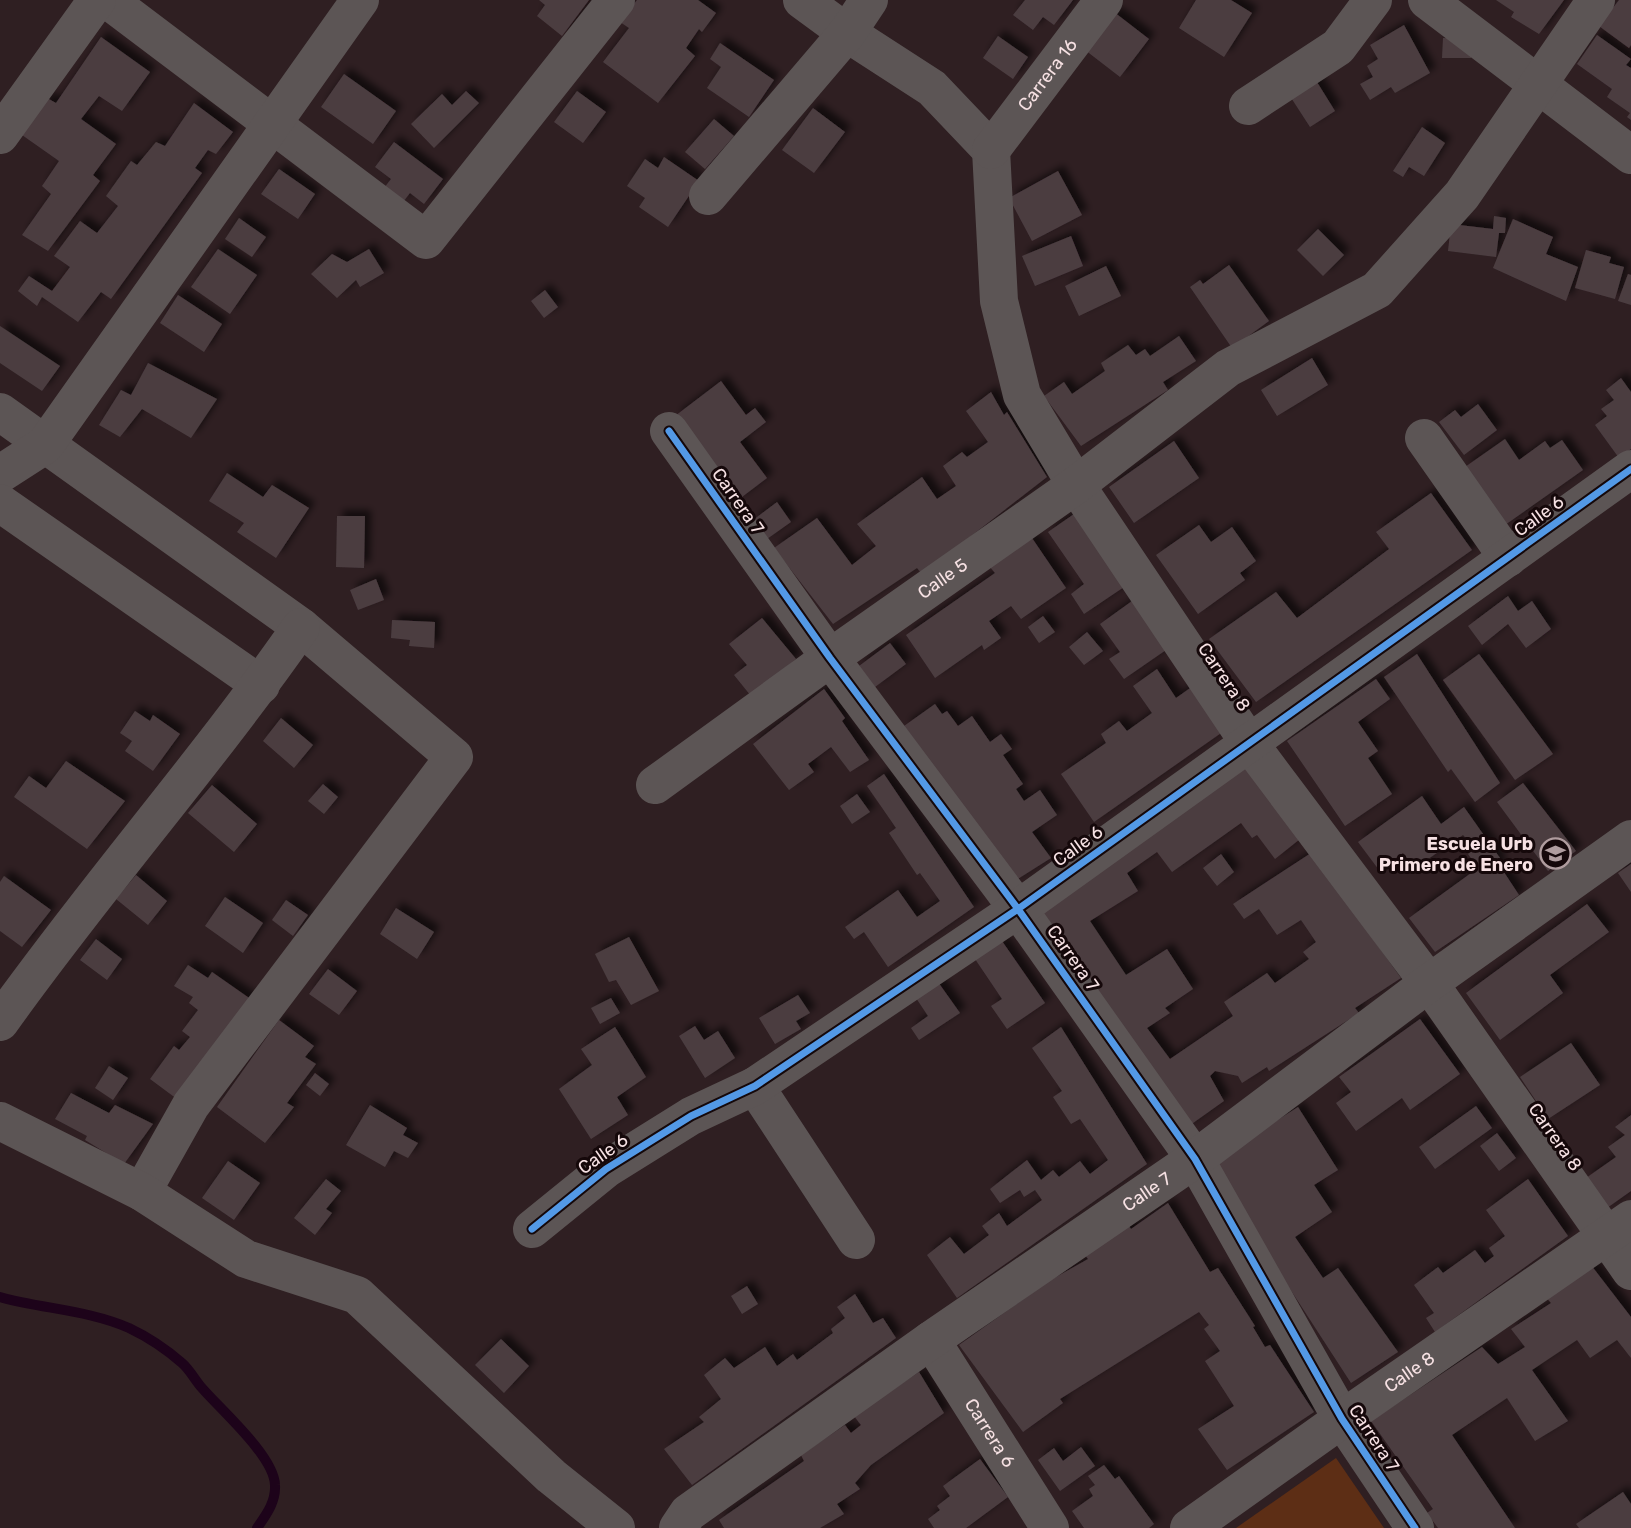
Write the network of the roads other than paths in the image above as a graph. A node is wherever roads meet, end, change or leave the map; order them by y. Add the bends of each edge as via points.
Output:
1 (97, 0) edge
2 (108, 0) edge
3 (360, 0) edge
4 (616, 0) edge
5 (802, 0) edge
6 (869, 0) edge
7 (1104, 0) edge
8 (1373, 0) edge
9 (1427, 0) edge
10 (1596, 0) edge
11 (847, 33) junction
12 (1537, 84) junction
13 (1248, 106) dead end
14 (271, 123) junction
15 (0, 135) edge
16 (991, 150) junction
17 (1631, 155) edge
18 (708, 196) dead end
19 (0, 412) edge
20 (669, 431) dead end
21 (1424, 438) dead end
22 (45, 445) junction
23 (1631, 469) edge
24 (0, 474) edge
25 (1076, 485) junction
26 (0, 503) edge
27 (1508, 558) junction
28 (300, 627) junction
29 (830, 658) junction
30 (261, 685) junction
31 (1249, 743) junction
32 (654, 785) dead end
33 (1631, 839) edge
34 (1018, 909) junction
35 (1429, 983) junction
36 (0, 1022) edge
37 (755, 1086) junction
38 (0, 1121) edge
39 (1195, 1159) junction
40 (142, 1192) junction
41 (1618, 1228) edge
42 (532, 1229) dead end
43 (856, 1240) dead end
44 (1631, 1271) edge
45 (931, 1340) junction
46 (1342, 1419) junction
47 (688, 1523) edge
48 (616, 1528) edge
49 (1050, 1528) edge
50 (1189, 1528) edge
51 (1415, 1528) edge

1 - 15 street
2 - 14 street
3 - 14 street
4 - 14 street via 426,240
5 - 11 street
6 - 11 street
7 - 16 street, Carrera 16
8 - 13 street via 1338,47
9 - 12 street
10 - 12 street, Calle 5
11 - 16 street via 932,88
11 - 18 street
12 - 17 street
12 - 25 street, Calle 5 via 1462,195 1377,290 1228,368
14 - 22 street
16 - 25 street, Carrera 8 via 999,301 1022,395
19 - 22 street
20 - 29 street, Carrera 7
21 - 27 street
22 - 24 street
22 - 28 street
23 - 27 street, Calle 6
25 - 29 street, Calle 5
25 - 31 street, Carrera 8
26 - 30 street
27 - 31 street, Calle 6
28 - 30 street
28 - 40 street via 454,757 191,1105
29 - 32 street, Calle 5
29 - 34 street, Carrera 7
30 - 36 street via 51,949
31 - 34 street, Calle 6
31 - 35 street, Carrera 8
33 - 35 street, Calle 7
34 - 37 street, Calle 6
34 - 39 street, Carrera 7
35 - 39 street, Calle 7
35 - 41 street, Carrera 8
37 - 42 street, Calle 6 via 691,1116 606,1169
37 - 43 street
38 - 40 street
39 - 45 street, Calle 7
39 - 46 street, Carrera 7
40 - 48 street via 246,1259 357,1295 551,1476
41 - 44 street, Carrera 8
41 - 46 street, Calle 8
45 - 47 street, Calle 7
45 - 49 street, Carrera 6
46 - 50 street, Calle 8
46 - 51 street, Carrera 7

